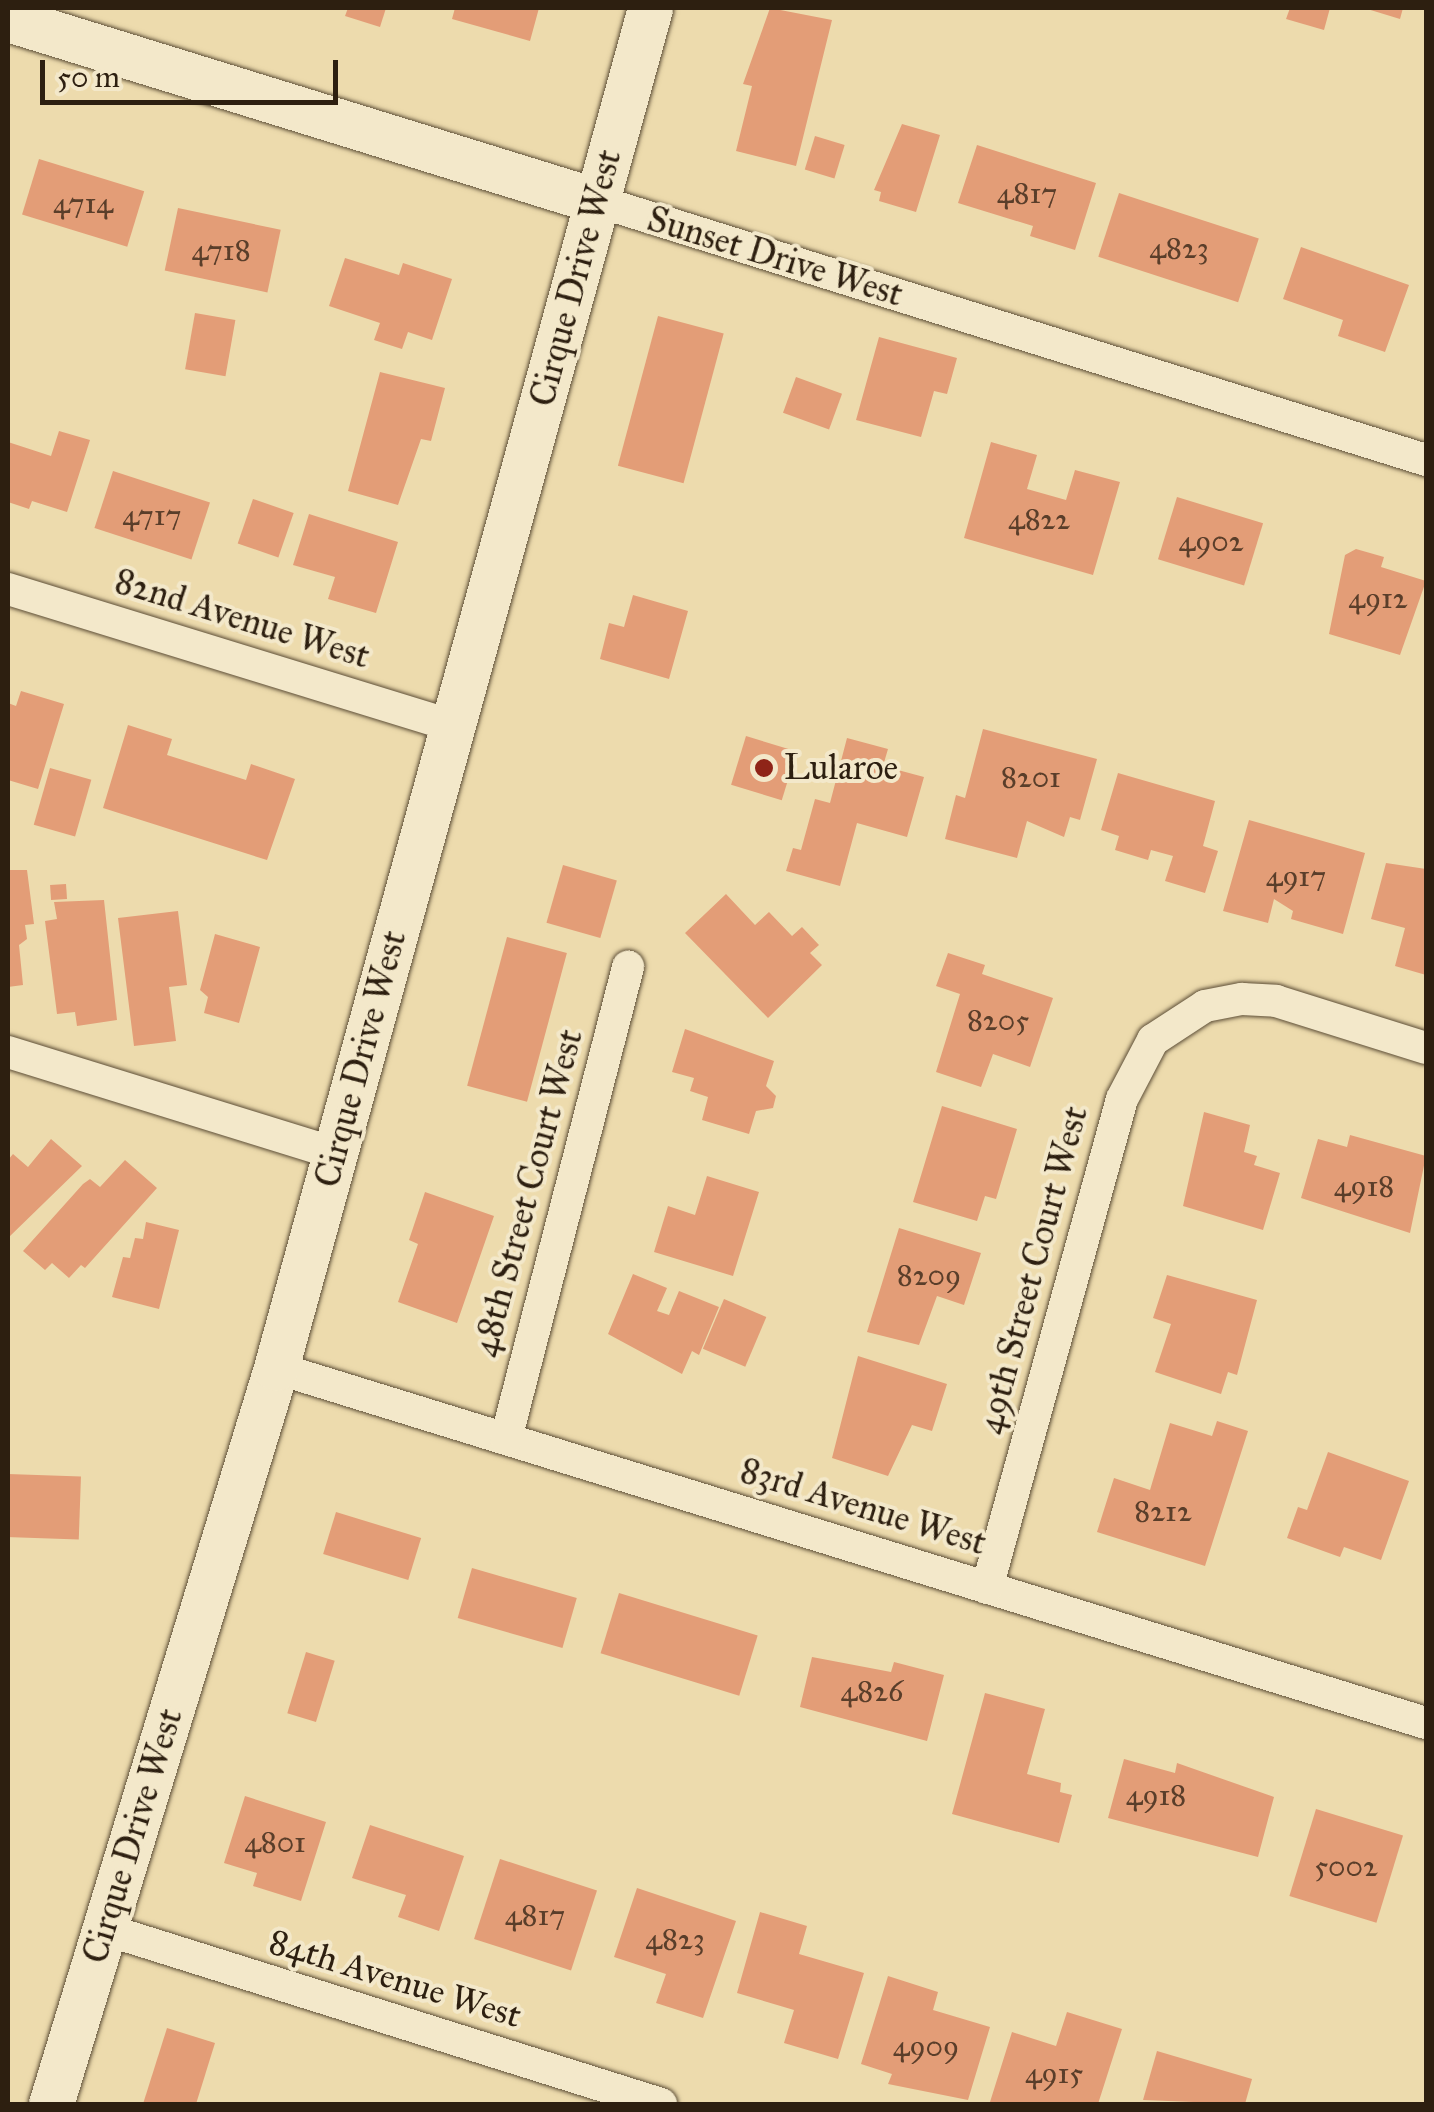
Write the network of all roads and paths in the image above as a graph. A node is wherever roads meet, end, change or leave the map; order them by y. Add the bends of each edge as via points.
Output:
1 (650, 8) edge
2 (8, 19) edge
3 (596, 201) junction
4 (1426, 460) edge
5 (8, 588) edge
6 (453, 726) junction
7 (628, 967) dead end
8 (1426, 1048) edge
9 (8, 1052) edge
10 (334, 1153) junction
11 (276, 1368) junction
12 (506, 1439) junction
13 (987, 1588) junction
14 (1426, 1723) edge
15 (104, 1929) junction
16 (51, 2104) edge
17 (661, 2104) edge

1 - 3 street, Cirque Drive West
2 - 3 street, Sunset Drive West
3 - 4 street, Sunset Drive West
3 - 6 street, Cirque Drive West
5 - 6 street, 82nd Avenue West
6 - 10 street, Cirque Drive West
7 - 12 street, 48th Street Court West
8 - 13 street, 49th Street Court West via 1276,1001 1206,1006 1154,1040 1122,1098
9 - 10 street
10 - 11 street, Cirque Drive West
11 - 12 street, 83rd Avenue West
11 - 15 street, Cirque Drive West
12 - 13 street, 83rd Avenue West
13 - 14 street, 83rd Avenue West
15 - 16 street, Cirque Drive West
15 - 17 street, 84th Avenue West

